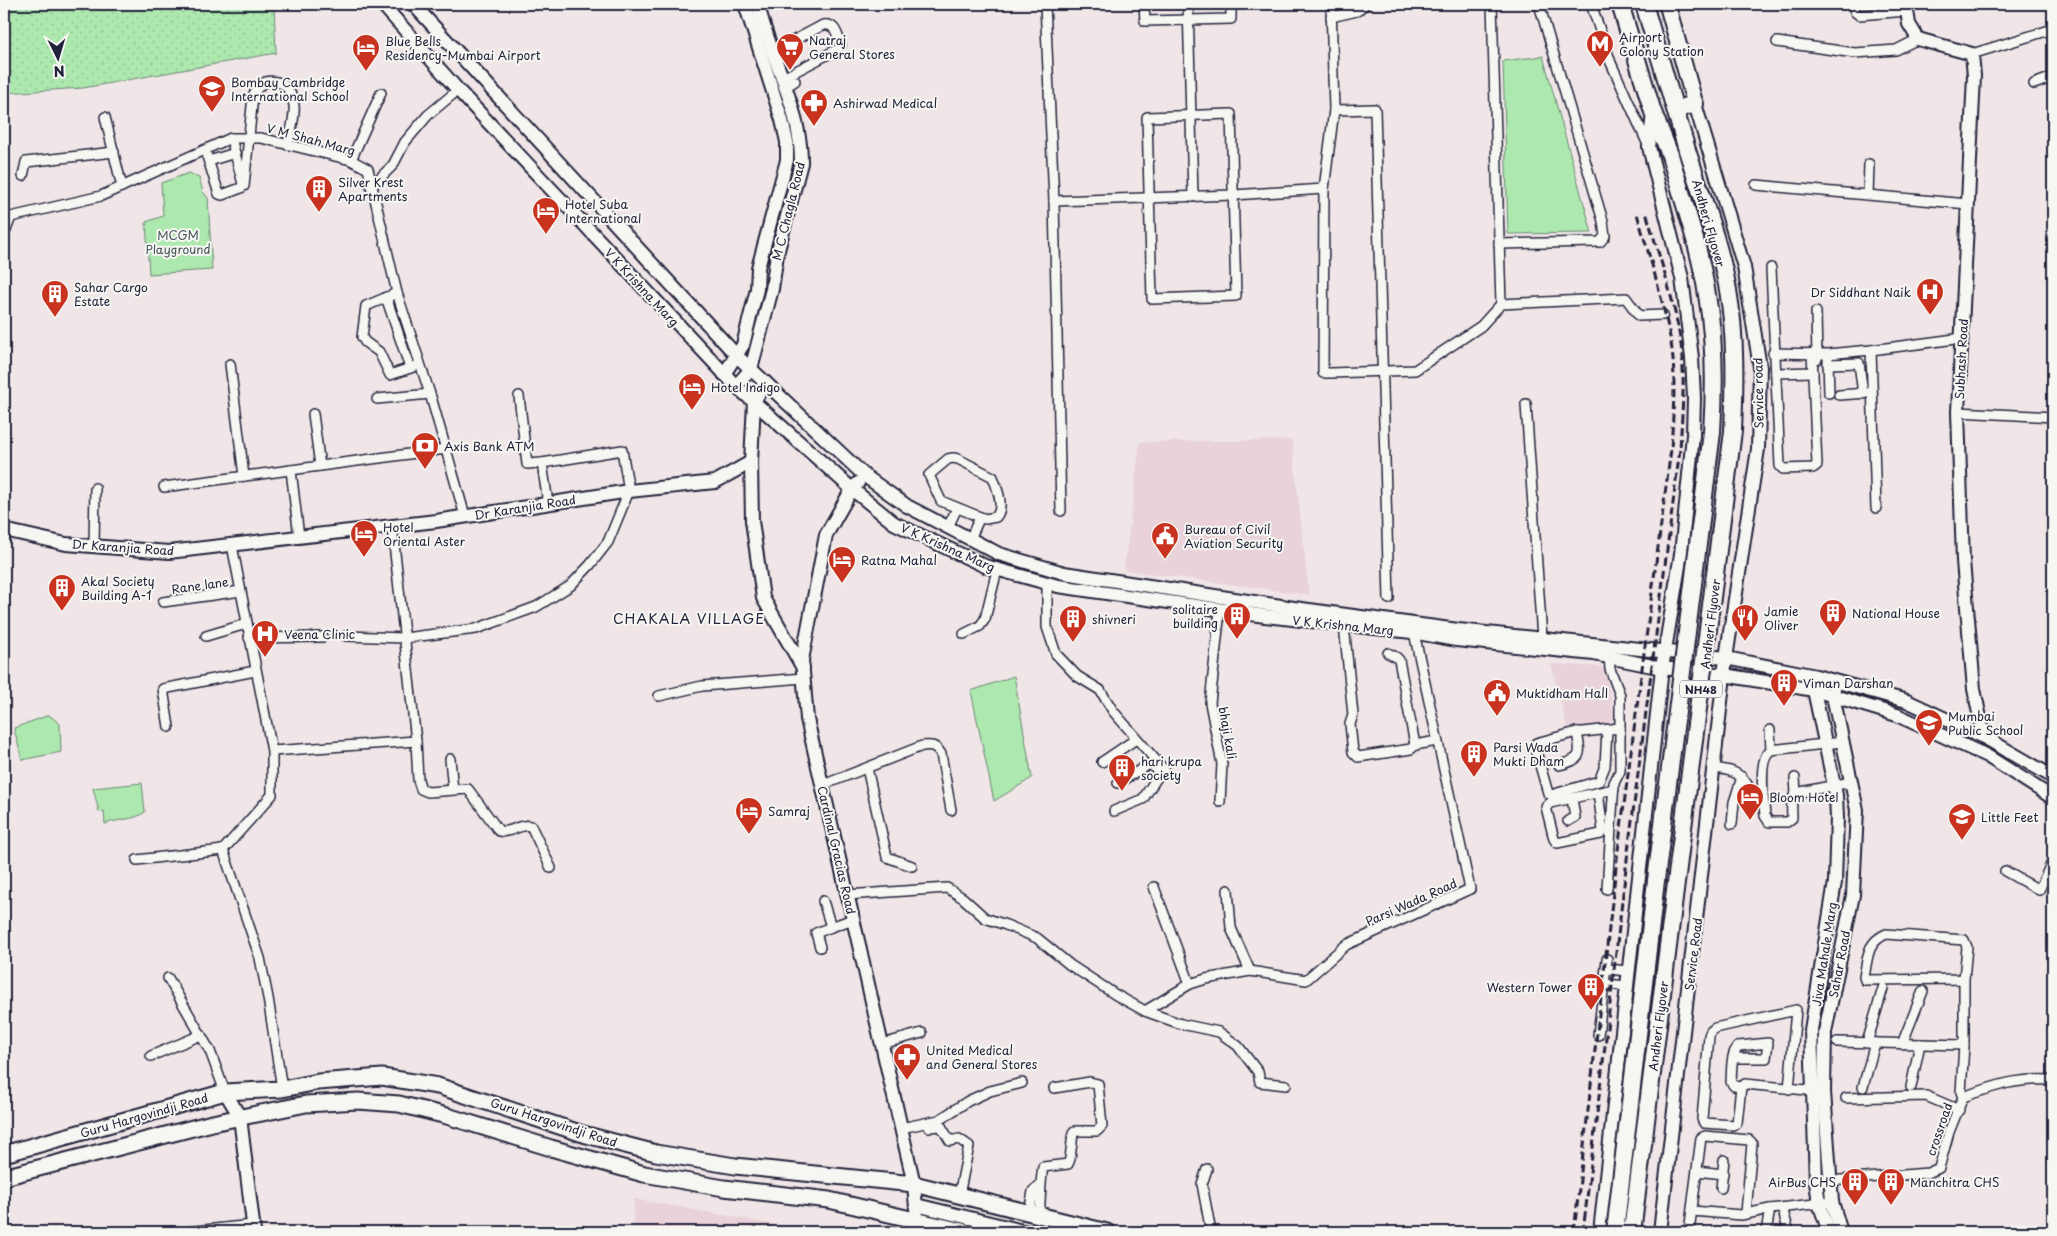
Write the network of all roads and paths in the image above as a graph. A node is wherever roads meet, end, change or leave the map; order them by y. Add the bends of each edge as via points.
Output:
1 (382, 4) edge
2 (413, 4) edge
3 (745, 4) edge
4 (758, 4) edge
5 (1045, 4) edge
6 (1144, 4) edge
7 (1188, 4) edge
8 (1231, 4) edge
9 (1330, 4) edge
10 (1364, 4) edge
11 (1492, 4) edge
12 (1539, 4) edge
13 (1591, 4) edge
14 (1620, 4) edge
15 (1644, 4) edge
16 (1667, 4) edge
17 (1854, 4) edge
18 (1907, 7) edge
19 (1889, 8) edge
20 (1331, 17) junction
21 (1188, 20) junction
22 (2053, 29) edge
23 (1918, 38) junction
24 (763, 42) junction
25 (1777, 42) dead end
26 (772, 52) junction
27 (1972, 54) junction
28 (771, 67) junction
29 (2053, 77) edge
30 (787, 82) junction
31 (2034, 84) dead end
32 (458, 90) junction
33 (381, 93) dead end
34 (1696, 104) junction
35 (1676, 109) junction
36 (1334, 110) junction
37 (1653, 112) junction
38 (1191, 116) junction
39 (105, 118) dead end
40 (249, 137) junction
41 (231, 138) junction
42 (288, 145) junction
43 (1649, 147) junction
44 (787, 148) junction
45 (205, 150) junction
46 (801, 150) junction
47 (114, 152) junction
48 (235, 153) junction
49 (351, 160) junction
50 (209, 162) junction
51 (1869, 164) dead end
52 (23, 176) dead end
53 (783, 179) junction
54 (797, 182) junction
55 (1756, 185) dead end
56 (244, 186) dead end
57 (122, 187) junction
58 (371, 187) junction
59 (1324, 189) junction
60 (1234, 195) junction
61 (1868, 195) junction
62 (1193, 196) junction
63 (1149, 198) junction
64 (1054, 200) junction
65 (1968, 204) junction
66 (8, 216) edge
67 (4, 236) edge
68 (1499, 244) junction
69 (1771, 268) dead end
70 (397, 293) junction
71 (386, 297) junction
72 (1501, 304) junction
73 (1816, 312) dead end
74 (1663, 315) dead end
75 (409, 331) junction
76 (399, 335) junction
77 (1963, 338) junction
78 (1871, 350) junction
79 (1852, 352) junction
80 (1774, 353) junction
81 (1814, 353) junction
82 (1827, 354) junction
83 (737, 356) junction
84 (1853, 363) junction
85 (230, 364) dead end
86 (1828, 364) junction
87 (420, 365) junction
88 (410, 368) junction
89 (751, 369) junction
90 (1872, 369) junction
91 (1861, 370) junction
92 (1383, 372) junction
93 (1813, 372) junction
94 (1776, 373) junction
95 (724, 374) junction
96 (765, 382) junction
97 (736, 386) junction
98 (1872, 389) junction
99 (1862, 390) junction
100 (1829, 393) dead end
101 (430, 394) junction
102 (1839, 395) dead end
103 (518, 396) dead end
104 (377, 399) dead end
105 (754, 402) junction
106 (1526, 404) dead end
107 (1958, 412) junction
108 (313, 414) dead end
109 (2053, 416) edge
110 (446, 449) junction
111 (751, 462) junction
112 (542, 463) junction
113 (320, 466) junction
114 (291, 470) junction
115 (1819, 472) dead end
116 (244, 476) junction
117 (865, 476) junction
118 (164, 487) dead end
119 (95, 488) dead end
120 (852, 488) junction
121 (629, 491) junction
122 (548, 503) junction
123 (957, 508) junction
124 (1876, 508) dead end
125 (1061, 511) dead end
126 (465, 516) junction
127 (980, 517) junction
128 (392, 526) junction
129 (948, 527) junction
130 (4, 530) edge
131 (300, 537) junction
132 (970, 539) junction
133 (232, 545) junction
134 (94, 546) junction
135 (997, 570) junction
136 (1047, 583) junction
137 (240, 591) junction
138 (1389, 599) dead end
139 (164, 602) dead end
140 (1220, 610) junction
141 (246, 624) junction
142 (1344, 625) junction
143 (1413, 628) junction
144 (964, 634) dead end
145 (206, 636) dead end
146 (346, 636) dead end
147 (323, 637) dead end
148 (249, 638) junction
149 (404, 638) junction
150 (1542, 638) junction
151 (1665, 651) junction
152 (1388, 653) dead end
153 (1609, 656) junction
154 (1726, 658) junction
155 (1662, 668) junction
156 (255, 671) junction
157 (803, 673) junction
158 (1724, 675) junction
159 (1816, 676) junction
160 (1835, 681) junction
161 (1814, 690) junction
162 (659, 696) dead end
163 (1833, 696) junction
164 (169, 727) dead end
165 (1620, 728) junction
166 (1607, 730) junction
167 (1770, 730) dead end
168 (1577, 732) junction
169 (1984, 737) junction
170 (1136, 739) junction
171 (416, 741) junction
172 (1436, 741) junction
173 (1842, 742) junction
174 (1416, 745) junction
175 (1824, 745) junction
176 (1770, 750) junction
177 (272, 751) junction
178 (1976, 751) junction
179 (450, 759) dead end
180 (1102, 762) dead end
181 (1559, 764) dead end
182 (1157, 766) junction
183 (866, 768) junction
184 (1714, 768) junction
185 (2053, 777) edge
186 (1795, 778) dead end
187 (1851, 782) junction
188 (1118, 783) dead end
189 (822, 785) junction
190 (1833, 785) junction
191 (1614, 789) junction
192 (453, 790) junction
193 (1598, 792) junction
194 (1796, 793) junction
195 (1572, 798) junction
196 (2053, 798) edge
197 (1220, 802) dead end
198 (951, 810) dead end
199 (1114, 811) dead end
200 (1568, 821) dead end
201 (1732, 824) dead end
202 (223, 850) junction
203 (1836, 854) junction
204 (1855, 855) junction
205 (137, 860) dead end
206 (2053, 860) edge
207 (912, 866) dead end
208 (551, 868) dead end
209 (2005, 872) dead end
210 (1154, 887) dead end
211 (1228, 890) dead end
212 (1607, 890) dead end
213 (848, 895) junction
214 (823, 901) dead end
215 (853, 919) junction
216 (831, 927) junction
217 (820, 947) dead end
218 (1824, 949) junction
219 (1841, 951) junction
220 (1607, 959) dead end
221 (1607, 969) junction
222 (1250, 971) junction
223 (1628, 971) junction
224 (168, 978) dead end
225 (1964, 979) junction
226 (1190, 984) junction
227 (1605, 984) junction
228 (1627, 986) junction
229 (1818, 988) junction
230 (1883, 988) dead end
231 (1833, 991) junction
232 (1923, 991) dead end
233 (1145, 1012) junction
234 (922, 1033) dead end
235 (201, 1035) junction
236 (1598, 1035) dead end
237 (1837, 1042) dead end
238 (1871, 1043) junction
239 (882, 1044) junction
240 (1902, 1044) junction
241 (1920, 1044) junction
242 (1964, 1045) junction
243 (151, 1056) dead end
244 (1734, 1058) dead end
245 (2053, 1080) edge
246 (1022, 1083) dead end
247 (1286, 1085) dead end
248 (1741, 1087) junction
249 (1863, 1087) dead end
250 (1911, 1087) dead end
251 (1054, 1088) dead end
252 (282, 1089) junction
253 (1789, 1089) junction
254 (1818, 1091) junction
255 (225, 1092) junction
256 (1963, 1097) junction
257 (1846, 1098) dead end
258 (1958, 1110) junction
259 (240, 1117) junction
260 (901, 1130) junction
261 (1815, 1141) junction
262 (1828, 1141) junction
263 (4, 1154) edge
264 (1724, 1160) dead end
265 (1207, 1169) dead end
266 (1697, 1171) junction
267 (1723, 1174) junction
268 (4, 1178) edge
269 (1831, 1181) junction
270 (1816, 1182) junction
271 (914, 1184) junction
272 (1721, 1188) dead end
273 (959, 1195) junction
274 (1832, 1202) junction
275 (1819, 1203) junction
276 (1770, 1208) junction
277 (1782, 1208) junction
278 (1692, 1211) junction
279 (1746, 1213) junction
280 (1034, 1214) junction
281 (916, 1219) edge
282 (253, 1228) edge
283 (185, 1232) edge
284 (966, 1232) edge
285 (1027, 1232) edge
286 (1107, 1232) edge
287 (1211, 1232) edge
288 (1600, 1232) edge
289 (1615, 1232) edge
290 (1632, 1232) edge
291 (1660, 1232) edge
292 (1689, 1232) edge
293 (1766, 1232) edge
294 (1789, 1232) edge
295 (1829, 1232) edge
296 (1841, 1232) edge

1 - 32 street, V K Krishna Marg
2 - 83 street, V K Krishna Marg
3 - 24 street
4 - 24 street, M C Chagla Road
5 - 64 street
6 - 21 street via 1145,21
7 - 21 street
8 - 21 street via 1231,19
9 - 20 street
10 - 20 street via 1356,11
11 - 68 street
12 - 68 street via 1603,221 1604,236 1600,242
13 - 43 street via 1611,63
14 - 37 highway, NH48
15 - 35 highway, NH48
16 - 34 main road
17 - 19 street via 1859,15
18 - 19 street
18 - 23 street via 1909,24
20 - 36 street
21 - 38 street
22 - 27 street
23 - 25 street via 1896,50 1855,53
23 - 27 street
24 - 26 street, M C Chagla Road
24 - 28 street
26 - 28 street, M C Chagla Road
26 - 30 street via 823,24 834,27 841,45 838,50
27 - 65 street, Subhash Road via 1974,76
28 - 30 street, M C Chagla Road
28 - 44 street
29 - 31 street
30 - 46 street, M C Chagla Road
32 - 58 street via 428,115 405,142 393,165
32 - 95 street, V K Krishna Marg
33 - 49 street
34 - 35 highway
34 - 154 street, Service road via 1744,267 1760,367 1758,449
35 - 290 highway, Andheri Flyover / NH48, bridge via 1728,289 1735,388 1733,432
36 - 59 street
36 - 92 street via 1375,109
37 - 43 street
37 - 289 highway, Andheri Flyover / NH48, bridge via 1670,155 1707,294 1714,388 1712,432
38 - 60 street via 1231,114
38 - 62 street
38 - 63 street via 1147,117
39 - 47 street
40 - 41 street, V M Shah Marg
40 - 42 street, V M Shah Marg
40 - 42 street via 254,94 259,84 269,80 285,86 294,102
40 - 56 street
41 - 45 street, V M Shah Marg
41 - 48 street
42 - 49 street, V M Shah Marg
43 - 151 street via 1682,278 1694,398 1681,554
44 - 46 street
44 - 53 street
45 - 50 street
45 - 57 street, V M Shah Marg
46 - 54 street, M C Chagla Road
47 - 52 street via 26,162
47 - 57 street
48 - 50 street
48 - 50 street via 243,184 241,188 222,195
49 - 58 street, V M Shah Marg via 368,169
51 - 61 street
53 - 54 street
53 - 83 street via 763,247 757,289 743,345
54 - 89 street, M C Chagla Road via 776,254 772,289
55 - 61 street
57 - 66 street, V M Shah Marg via 101,196
58 - 70 street, V M Shah Marg
59 - 60 street
59 - 92 street via 1323,373
60 - 62 street
60 - 63 street via 1236,296 1152,298
61 - 65 street
62 - 63 street
63 - 64 street
64 - 125 street
65 - 77 street, Subhash Road
66 - 67 street, V M Shah Marg
68 - 72 street
69 - 80 street
70 - 71 street
70 - 75 street, V M Shah Marg
71 - 76 street
71 - 88 street via 366,306 362,337 379,353 390,375
72 - 74 street via 1626,298 1639,316
72 - 92 street via 1481,326 1426,364 1415,370
73 - 81 street
75 - 76 street
75 - 87 street, V M Shah Marg
76 - 88 street
77 - 78 street
77 - 107 street, Subhash Road
78 - 79 street
78 - 90 street
79 - 82 street
79 - 84 street
80 - 81 street
80 - 94 street
81 - 82 street
81 - 93 street
81 - 115 street
82 - 86 street
83 - 89 street, V K Krishna Marg
83 - 95 street
84 - 86 street
84 - 91 street via 1859,363
85 - 116 street
86 - 100 street
87 - 88 street
87 - 101 street, V M Shah Marg
89 - 96 street, V K Krishna Marg
89 - 97 street, M C Chagla Road
90 - 91 street
90 - 98 street
91 - 99 street
92 - 138 street
93 - 94 street
93 - 94 street via 1817,465 1813,468 1783,469 1780,467
95 - 97 street, V K Krishna Marg
96 - 105 street
96 - 117 street, V K Krishna Marg
97 - 105 street, V K Krishna Marg
98 - 99 street
98 - 124 street
99 - 102 street
101 - 104 street
101 - 110 street, V M Shah Marg
103 - 112 street via 528,464
105 - 111 street
105 - 120 street, V K Krishna Marg
106 - 150 street
107 - 109 street
107 - 169 street, Subhash Road via 1963,561 1974,689
108 - 113 street
110 - 113 street
110 - 126 street, V M Shah Marg
111 - 121 street, Dr Karanjia Road via 715,482
111 - 157 street via 752,521 763,598
112 - 121 street via 622,450
112 - 122 street
113 - 114 street
114 - 116 street
114 - 131 street
116 - 118 street
117 - 120 street, Cardinal Gracias Road
117 - 129 street, V K Krishna Marg via 907,506
119 - 134 street
120 - 135 street, V K Krishna Marg via 894,523
120 - 157 street, Cardinal Gracias Road via 826,536 802,660
121 - 122 street, Dr Karanjia Road
121 - 149 street via 608,542 570,586 536,607 476,629
122 - 126 street, Dr Karanjia Road
123 - 127 street
123 - 127 street via 941,501 928,476 953,458 994,479 999,514 991,519
123 - 129 street
126 - 128 street, Dr Karanjia Road
127 - 132 street
128 - 131 street, Dr Karanjia Road
128 - 149 street
129 - 132 street, V K Krishna Marg
130 - 134 street, Dr Karanjia Road via 66,544
131 - 133 street, Dr Karanjia Road
132 - 143 street, V K Krishna Marg via 999,554 1064,573
133 - 134 street, Dr Karanjia Road via 169,552
133 - 137 street
135 - 136 street, V K Krishna Marg
135 - 144 street via 985,619 980,626
136 - 140 street, V K Krishna Marg
136 - 170 street via 1047,627 1056,654 1077,676 1100,690
137 - 139 street, Rane lane
137 - 141 street
140 - 142 street, V K Krishna Marg
140 - 197 street, bhaji kali via 1210,703 1222,764
141 - 145 street
141 - 148 street
142 - 143 street, V K Krishna Marg
142 - 174 street via 1353,715 1350,724 1353,752 1358,756 1411,749
143 - 150 street, V K Krishna Marg
143 - 153 street, V K Krishna Marg via 1456,640
143 - 172 street, Parsi Wada Road
146 - 149 street
147 - 148 street
148 - 156 street
149 - 171 street
150 - 151 street, V K Krishna Marg
151 - 154 street
151 - 155 street
152 - 174 street via 1399,660
153 - 155 street, V K Krishna Marg
153 - 165 street via 1610,669 1620,695
154 - 158 street, Service road
154 - 159 street
155 - 158 street, V K Krishna Marg
155 - 223 street
156 - 164 street via 163,689
156 - 177 street
157 - 162 street via 702,686
157 - 189 street, Cardinal Gracias Road via 807,719
158 - 161 street
158 - 184 street, Service Road
159 - 160 street
159 - 161 street, Jiva Mahale Marg
160 - 163 street, Sahar Road
160 - 169 street via 1907,701
161 - 163 street
161 - 175 street, Jiva Mahale Marg
163 - 173 street, Sahar Road
163 - 178 street via 1897,716
165 - 166 street
165 - 191 street via 1620,771
166 - 168 street
166 - 168 street via 1601,779 1551,795 1536,743
167 - 176 street
168 - 181 street via 1580,754 1577,759
169 - 178 street
169 - 185 street
170 - 180 street
170 - 182 street
171 - 177 street
171 - 192 street via 421,789 428,792
172 - 174 street
172 - 222 street, Parsi Wada Road via 1470,889 1346,945 1306,980
173 - 175 street
173 - 187 street, Sahar Road
175 - 176 street
175 - 190 street, Jiva Mahale Marg
176 - 194 street via 1766,752 1762,765 1765,816 1769,822 1787,822 1792,818 1792,802
177 - 202 street via 272,794
178 - 196 street
179 - 192 street
182 - 188 street
182 - 199 street via 1158,776 1145,797
183 - 189 street
183 - 198 street via 931,745 941,754
183 - 207 street via 887,857
184 - 201 street via 1730,770 1744,781 1734,802
184 - 291 street, Service Road
186 - 194 street
187 - 190 street
187 - 204 street, Sahar Road via 1857,810
189 - 213 street, Cardinal Gracias Road
190 - 194 street
190 - 203 street, Jiva Mahale Marg via 1836,795
191 - 193 street
191 - 212 street
192 - 208 street via 468,789 499,831 532,826
193 - 195 street
193 - 195 street via 1601,834 1557,843 1546,807
195 - 200 street via 1575,817
202 - 205 street
202 - 252 street via 260,958
203 - 204 street
203 - 218 street, Jiva Mahale Marg via 1835,882
204 - 219 street, Sahar Road via 1853,895
206 - 209 street via 2039,890
210 - 226 street
211 - 222 street via 1231,928
213 - 215 street, Cardinal Gracias Road
213 - 233 street via 947,888 984,918 1036,938 1078,970
214 - 216 street
215 - 216 street
215 - 239 street, Cardinal Gracias Road
216 - 217 street via 817,932
218 - 219 street
218 - 229 street, Jiva Mahale Marg
219 - 231 street, Sahar Road
220 - 221 street
221 - 223 street
221 - 227 street
222 - 226 street, Parsi Wada Road
223 - 228 street
224 - 235 street
225 - 225 street via 1967,947 1964,940 1886,934 1873,942 1864,977 1866,980
225 - 242 street
226 - 233 street, Parsi Wada Road
227 - 228 street
227 - 236 street
228 - 288 street
229 - 231 street
229 - 254 street, Jiva Mahale Marg via 1811,1030
230 - 238 street
231 - 254 street, Sahar Road
232 - 240 street
233 - 247 street via 1219,1032 1238,1046 1258,1072 1260,1082
234 - 239 street
235 - 243 street
235 - 255 street
237 - 238 street
238 - 240 street
238 - 249 street
239 - 260 street, Cardinal Gracias Road
240 - 241 street
241 - 242 street
241 - 250 street
242 - 256 street
244 - 248 street via 1732,1082 1734,1086
245 - 256 street, crossroad via 2005,1083
246 - 260 street via 990,1091 939,1120
248 - 253 street via 1745,1084
248 - 253 street via 1737,1123 1703,1122 1711,1031 1795,1009
251 - 280 street via 1090,1082 1098,1084 1102,1126 1097,1131 1073,1133 1069,1163 1044,1166 1040,1185 1033,1191
252 - 255 main road, Guru Hargovindji Road
252 - 271 main road, Guru Hargovindji Road via 318,1082 382,1077 438,1086 583,1134 656,1153 736,1166
253 - 254 street
254 - 261 street, Jiva Mahale Marg
254 - 262 street, Sahar Road
255 - 259 street
255 - 263 main road, Guru Hargovindji Road
256 - 258 street, crossroad
257 - 258 street via 1926,1096
258 - 269 street, crossroad via 1939,1168 1928,1173
259 - 268 main road, Guru Hargovindji Road
259 - 281 main road, Guru Hargovindji Road via 306,1104 358,1101 399,1104 644,1174 724,1188 829,1200
259 - 282 street
260 - 271 street, Cardinal Gracias Road
260 - 273 street via 941,1126 950,1141 959,1139 969,1146
261 - 262 street
261 - 270 street, Jiva Mahale Marg
262 - 269 street, Sahar Road
264 - 267 street
265 - 287 street via 1202,1184
266 - 267 street
266 - 278 street
266 - 279 street via 1701,1138 1749,1140 1752,1143
267 - 272 street
269 - 270 street, crossroad
269 - 274 street, Sahar Road
270 - 275 street, Jiva Mahale Marg
271 - 273 main road, Guru Hargovindji Road
271 - 281 street, Cardinal Gracias Road
273 - 280 main road, Guru Hargovindji Road
274 - 275 street
274 - 296 street, Sahar Road
275 - 277 street
275 - 295 street, Jiva Mahale Marg
276 - 277 street
276 - 279 street
276 - 293 street
277 - 294 street
278 - 279 street
278 - 292 street
280 - 286 main road, Guru Hargovindji Road
281 - 284 main road, Guru Hargovindji Road
281 - 285 street
282 - 283 street

